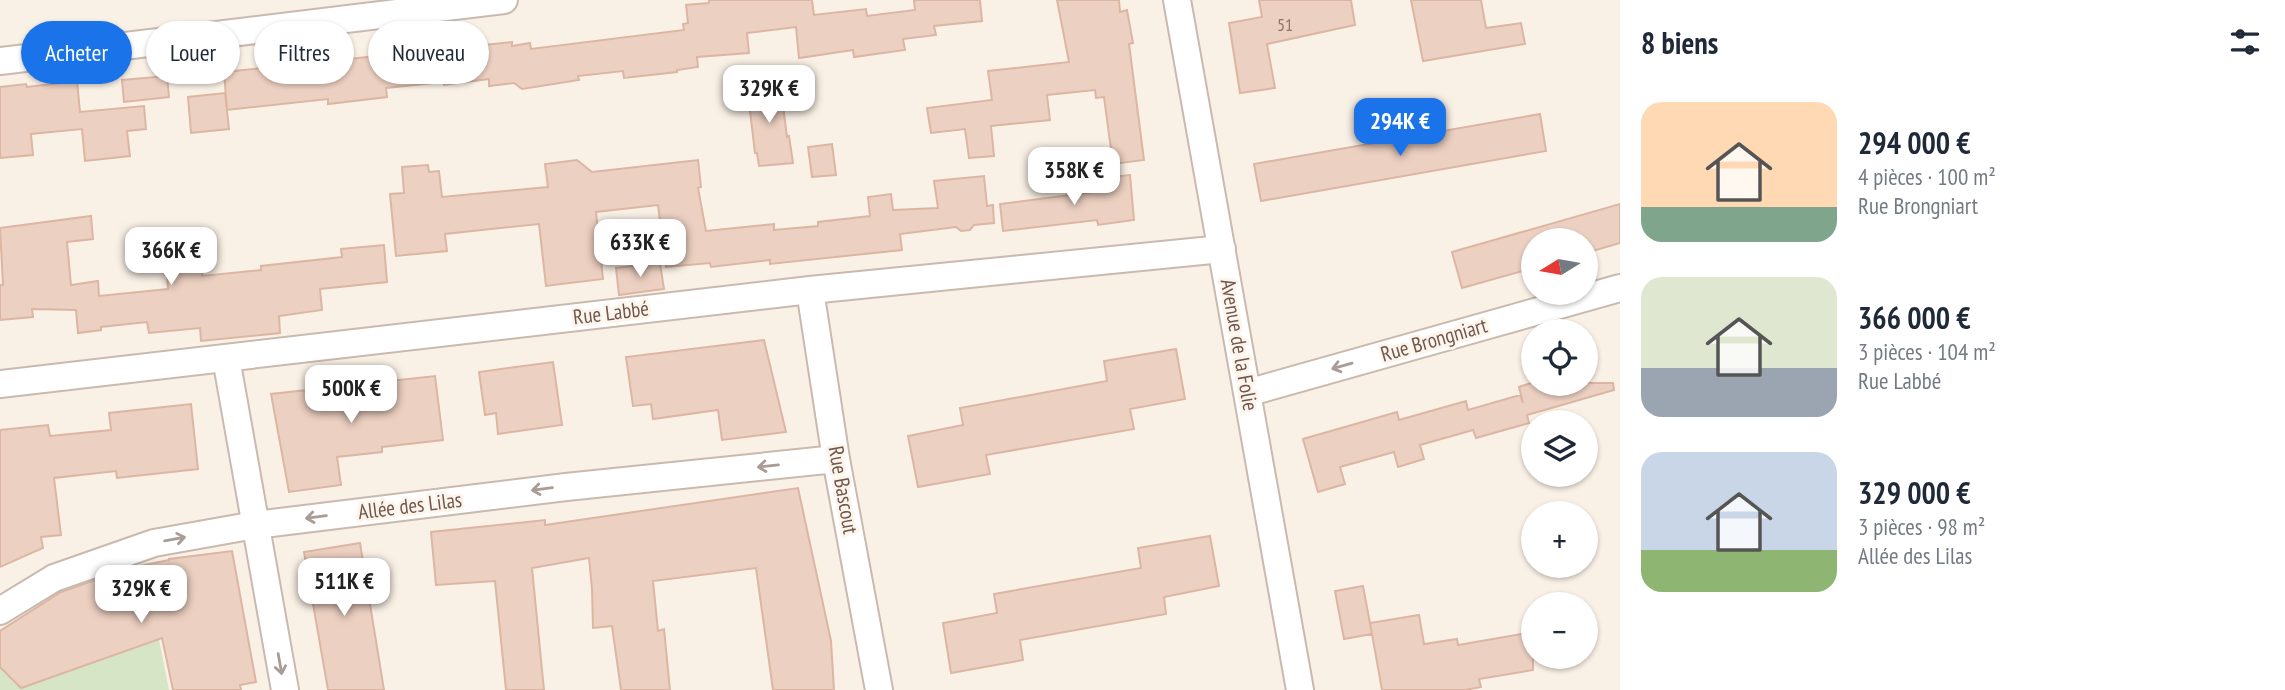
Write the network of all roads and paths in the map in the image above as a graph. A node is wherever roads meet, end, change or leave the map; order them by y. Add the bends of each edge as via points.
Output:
1 (504, 0) edge
2 (1177, 0) edge
3 (0, 61) edge
4 (1222, 249) junction
5 (1620, 288) edge
6 (810, 290) junction
7 (226, 358) junction
8 (0, 384) edge
9 (1247, 393) junction
10 (836, 459) junction
11 (255, 525) junction
12 (0, 611) edge
13 (285, 690) edge
14 (879, 690) edge
15 (1300, 690) edge

1 - 3 street
2 - 4 street, Avenue de la Folie
4 - 6 street, Rue Labbé
4 - 9 street, Avenue de la Folie
5 -> 9 street, Rue Brongniart
6 - 7 street, Rue Labbé
6 - 10 street, Rue Bascout
7 - 8 street, Rue Labbé
7 - 11 street
9 - 15 street, Avenue de la Folie
10 -> 11 street, Allée des Lilas via 566,486
10 - 14 street, Rue Bascout
12 -> 11 street, Allée des Lilas via 54,578 141,548
11 -> 13 street

